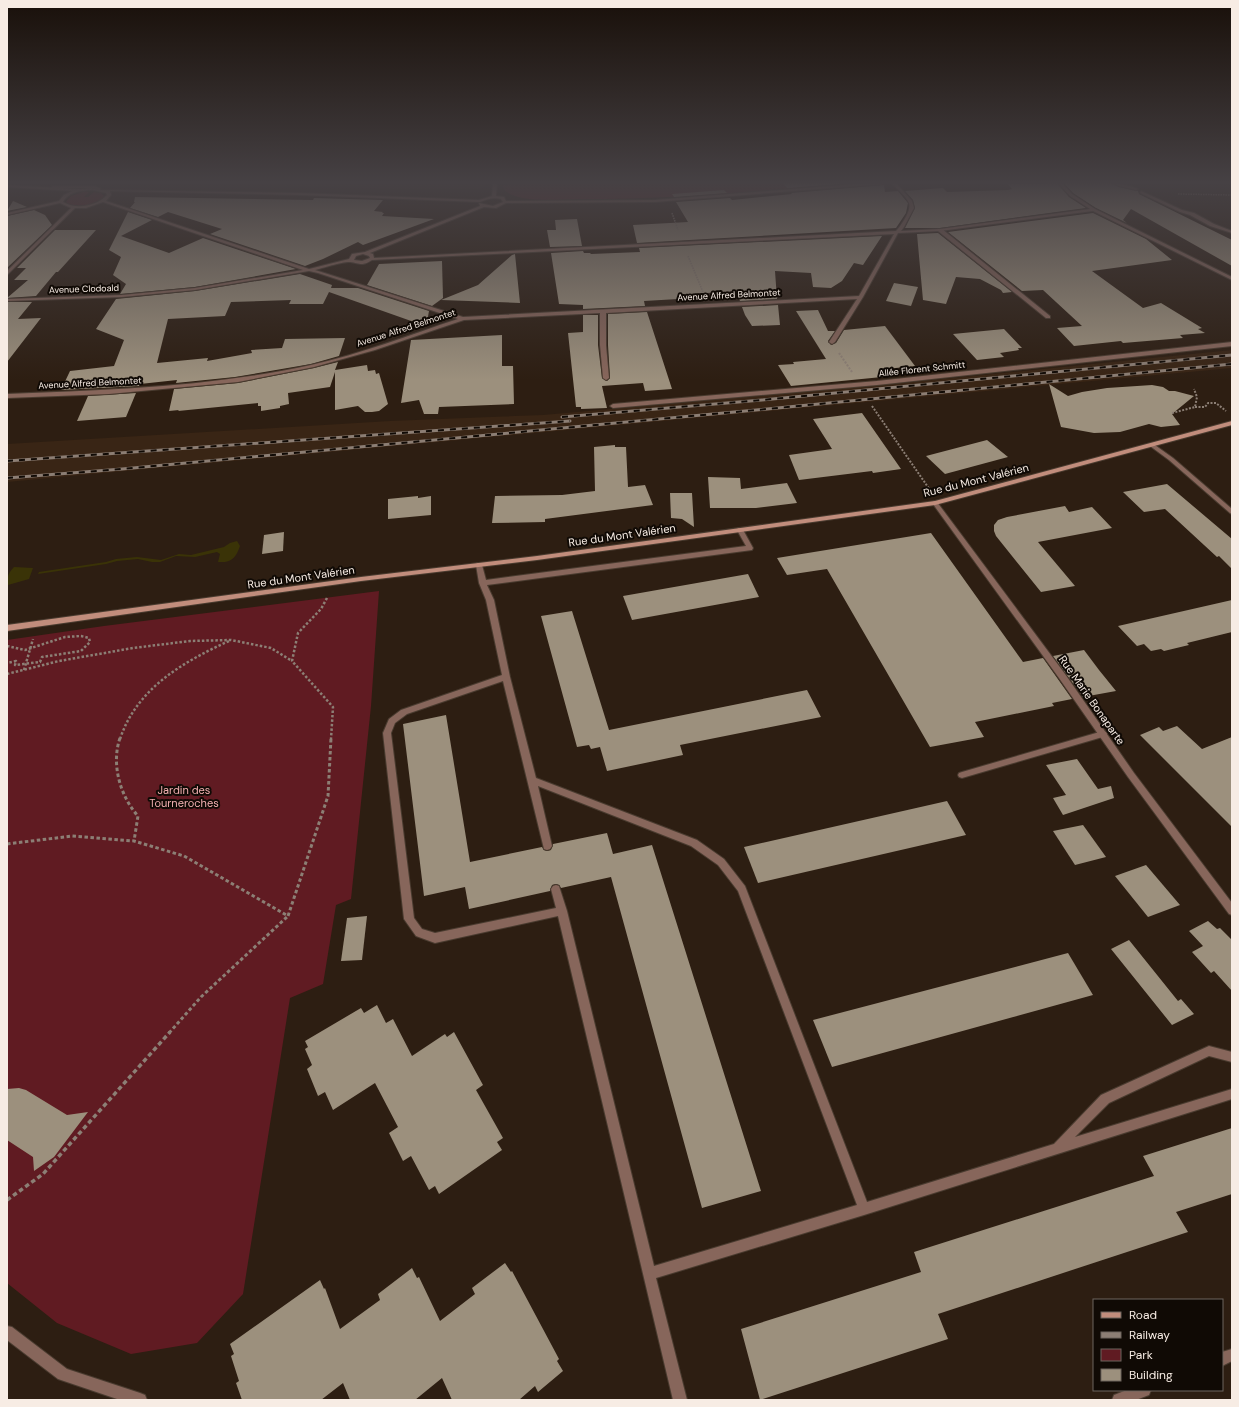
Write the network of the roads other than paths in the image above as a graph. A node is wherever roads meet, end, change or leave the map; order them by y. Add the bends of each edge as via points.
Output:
1 (32, 249) edge
2 (245, 249) edge
3 (380, 249) edge
4 (573, 249) edge
5 (888, 249) edge
6 (963, 249) edge
7 (1171, 249) edge
8 (367, 254) junction
9 (372, 259) junction
10 (351, 260) junction
11 (309, 270) junction
12 (7, 274) edge
13 (1232, 279) edge
14 (860, 297) junction
15 (7, 300) edge
16 (603, 311) junction
17 (1048, 317) dead end
18 (463, 319) junction
19 (832, 342) road end
20 (1232, 344) edge
21 (606, 378) dead end
22 (7, 396) edge
23 (613, 406) dead end
24 (1232, 423) edge
25 (1152, 445) junction
26 (935, 503) junction
27 (1232, 512) edge
28 (740, 530) junction
29 (479, 565) junction
30 (483, 583) junction
31 (7, 628) edge
32 (506, 677) junction
33 (1104, 734) junction
34 (962, 775) dead end
35 (532, 780) junction
36 (547, 846) dead end
37 (556, 889) dead end
38 (562, 911) junction
39 (1232, 911) edge
40 (1232, 1057) edge
41 (1232, 1094) edge
42 (1058, 1148) junction
43 (864, 1209) junction
44 (650, 1273) junction
45 (7, 1332) edge
46 (1142, 1391) edge
47 (140, 1400) edge
48 (680, 1400) edge
49 (1119, 1400) edge

1 - 12 street
2 - 11 street
3 - 8 street
4 - 9 street
5 - 14 street
6 - 17 street
7 - 13 street
8 - 9 street via 371,255
8 - 10 street via 354,255
9 - 10 street via 359,263
10 - 11 street, Avenue Clodoald
11 - 15 street, Avenue Clodoald via 188,290 122,296
11 - 18 street
14 - 16 street, Avenue Alfred Belmontet
14 - 19 street
16 - 18 street, Avenue Alfred Belmontet
16 - 21 street
18 - 22 street, Avenue Alfred Belmontet via 312,366 238,380 109,392
20 - 23 street, Allée Florent Schmitt via 877,383
24 - 25 main road, Rue du Mont Valérien
25 - 26 main road, Rue du Mont Valérien
25 - 27 street
26 - 28 main road, Rue du Mont Valérien
26 - 33 street, Rue Marie Bonaparte
28 - 29 main road, Rue du Mont Valérien
28 - 30 street via 750,548
29 - 30 street
29 - 31 main road, Rue du Mont Valérien
30 - 32 street via 490,600
32 - 35 street
32 - 38 street via 404,712 392,721 387,733 408,919 419,933 435,938
33 - 34 street
33 - 39 street, Rue Marie Bonaparte via 1131,775
35 - 36 street
35 - 43 street via 694,843 721,862 742,889
37 - 38 street
38 - 44 street
40 - 42 street via 1209,1051 1105,1099
41 - 42 street
42 - 43 street
43 - 44 street
44 - 48 street
45 - 47 street via 63,1374
46 - 49 street

